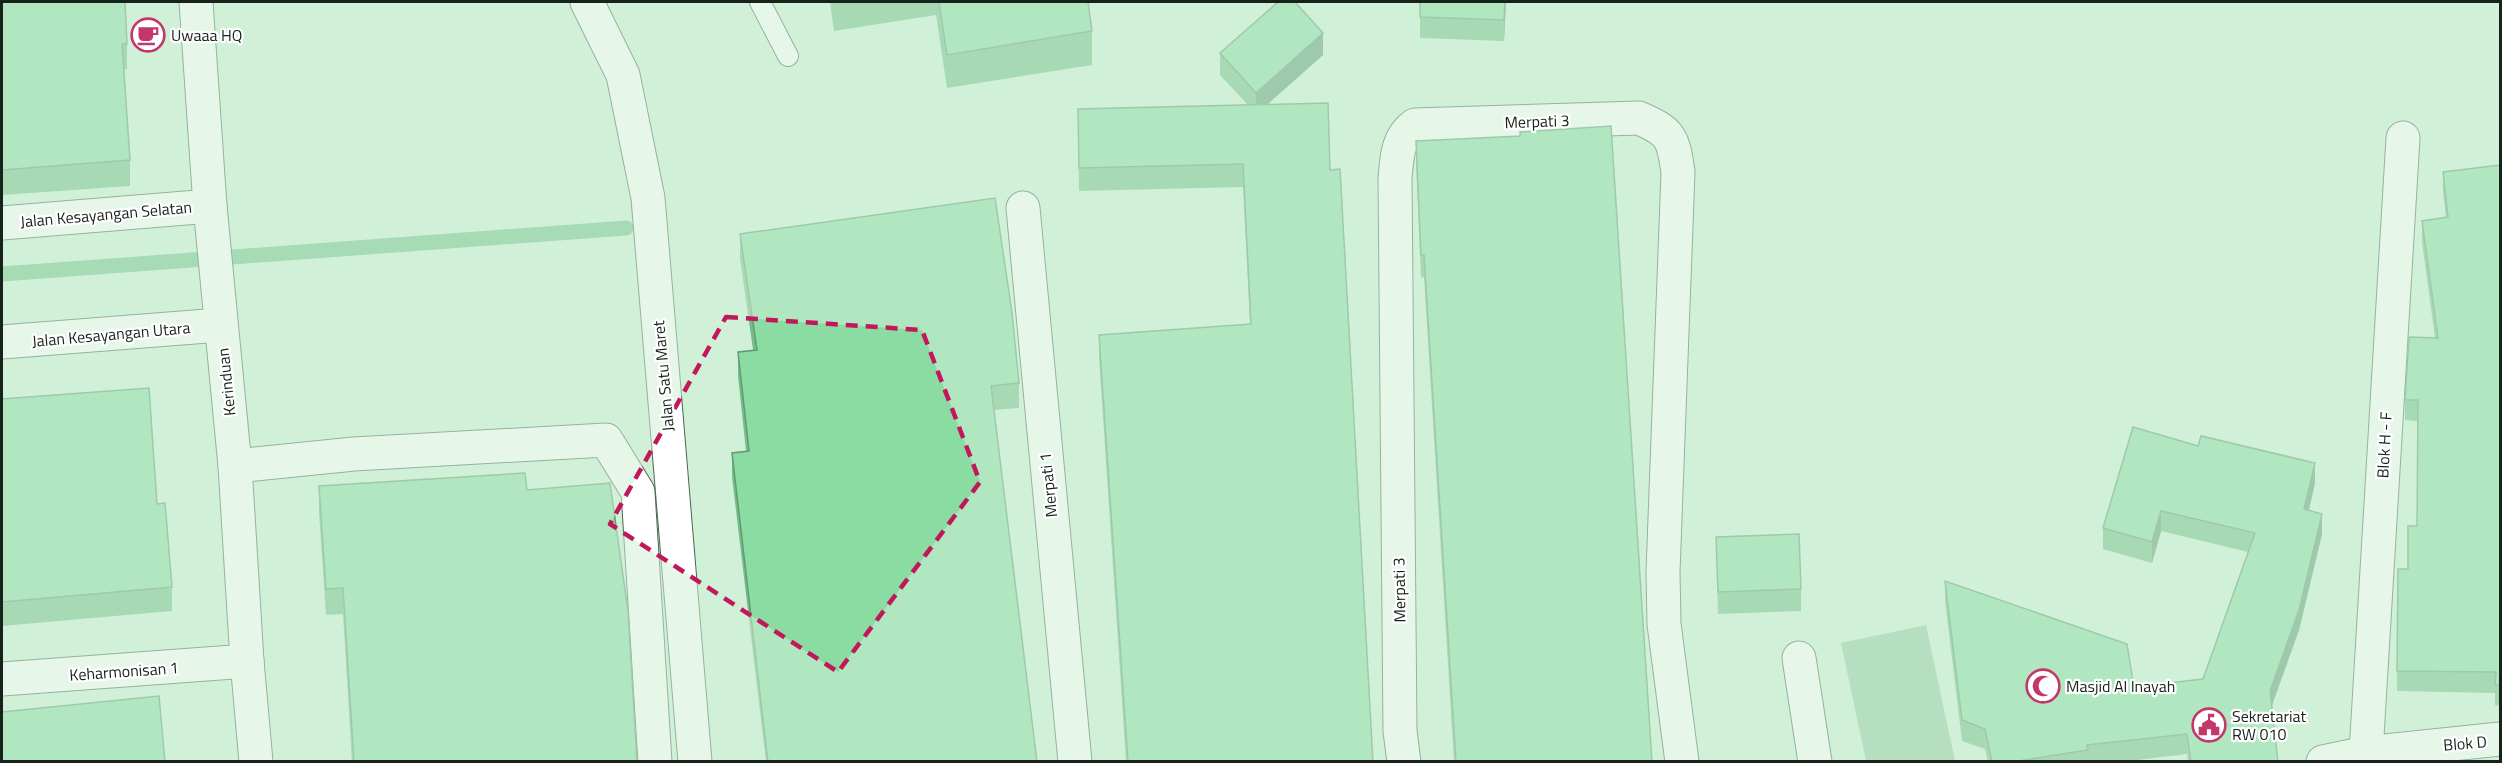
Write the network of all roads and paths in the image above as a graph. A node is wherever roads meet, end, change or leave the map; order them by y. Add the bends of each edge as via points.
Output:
1 (196, 2) edge
2 (587, 2) edge
3 (760, 2) edge
4 (788, 56) dead end
5 (2403, 138) dead end
6 (1023, 208) dead end
7 (210, 211) junction
8 (2, 223) edge
9 (219, 319) junction
10 (2, 342) edge
11 (235, 466) junction
12 (1799, 658) dead end
13 (247, 661) junction
14 (2, 679) edge
15 (2500, 740) edge
16 (2366, 753) junction
17 (256, 762) edge
18 (655, 762) edge
19 (695, 762) edge
20 (1075, 762) edge
21 (1404, 762) edge
22 (1682, 762) edge
23 (1815, 762) edge
24 (2323, 762) edge

1 - 7 street, Kerinduan
2 - 19 street, Jalan Satu Maret via 622,75 648,198
3 - 4 lane
5 - 16 street, Blok H - F
6 - 20 street, Merpati 1
7 - 8 street, Jalan Kesayangan Selatan
7 - 9 street, Kerinduan
9 - 10 street, Jalan Kesayangan Utara
9 - 11 street, Kerinduan
11 - 13 street, Kerinduan
11 - 18 street via 354,454 606,440 638,492
12 - 23 street
13 - 14 street, Keharmonisan 1
13 - 17 street, Kerinduan
15 - 16 street, Blok D
16 - 24 street, Blok D
21 - 22 street, Merpati 3 via 1400,731 1395,178 1403,135 1415,124 1639,118 1662,128 1674,145 1678,172 1663,572 1664,624

